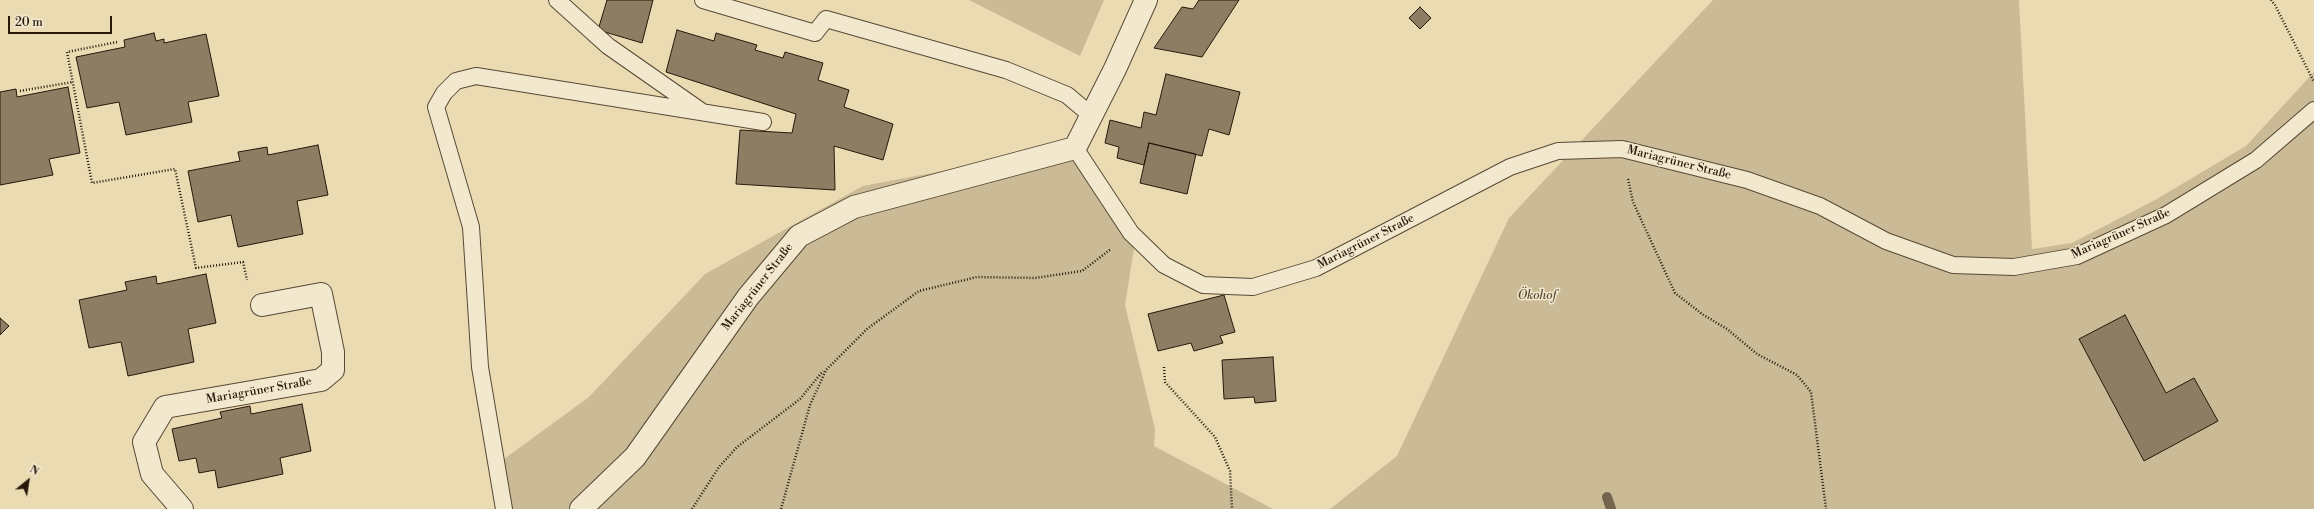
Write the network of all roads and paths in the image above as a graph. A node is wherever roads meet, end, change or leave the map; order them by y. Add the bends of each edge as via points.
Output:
1 (557, 0) edge
2 (703, 0) edge
3 (1146, 0) edge
4 (2271, 0) edge
5 (117, 42) dead end
6 (72, 82) junction
7 (2314, 82) edge
8 (20, 91) dead end
9 (2314, 110) edge
10 (702, 112) junction
11 (1092, 116) junction
12 (762, 122) dead end
13 (1076, 148) junction
14 (1622, 149) junction
15 (1129, 229) junction
16 (262, 305) joint
17 (1164, 367) dead end
18 (823, 371) dead end
19 (182, 509) edge
20 (504, 509) edge
21 (581, 509) edge
22 (692, 509) edge
23 (781, 509) edge
24 (1232, 509) edge
25 (1826, 509) edge

1 - 10 lane via 608,46
2 - 11 lane via 815,33 826,19 1006,70 1066,95
3 - 11 street
4 - 7 path
5 - 6 path via 67,52
6 - 8 path
6 - 16 path via 92,183 175,169 196,268 243,262 252,306
9 - 14 lane, Mariagrüner Straße via 2256,160 2166,215 2077,256 2014,267 1953,265 1886,241 1820,206 1748,180
10 - 12 lane
10 - 20 lane via 476,76 456,81 444,93 436,107 471,227 480,367
11 - 13 street
13 - 15 lane, Mariagrüner Straße
13 - 21 street, Mariagrüner Straße via 854,208 799,236 748,297 634,457
14 - 15 lane, Mariagrüner Straße via 1558,151 1510,167 1316,268 1254,287 1203,285 1164,265
14 - 25 path via 1633,202 1675,293 1727,329 1757,354 1797,375 1811,392
15 - 23 path via 1109,251 1082,271 1035,278 977,277 919,291 867,329 826,370 810,405
16 - 19 street, Mariagrüner Straße via 321,294 333,352 333,370 321,380 165,407 144,442 152,474
17 - 24 path via 1165,382 1215,437 1230,471
18 - 22 path via 800,399 737,447 719,467

